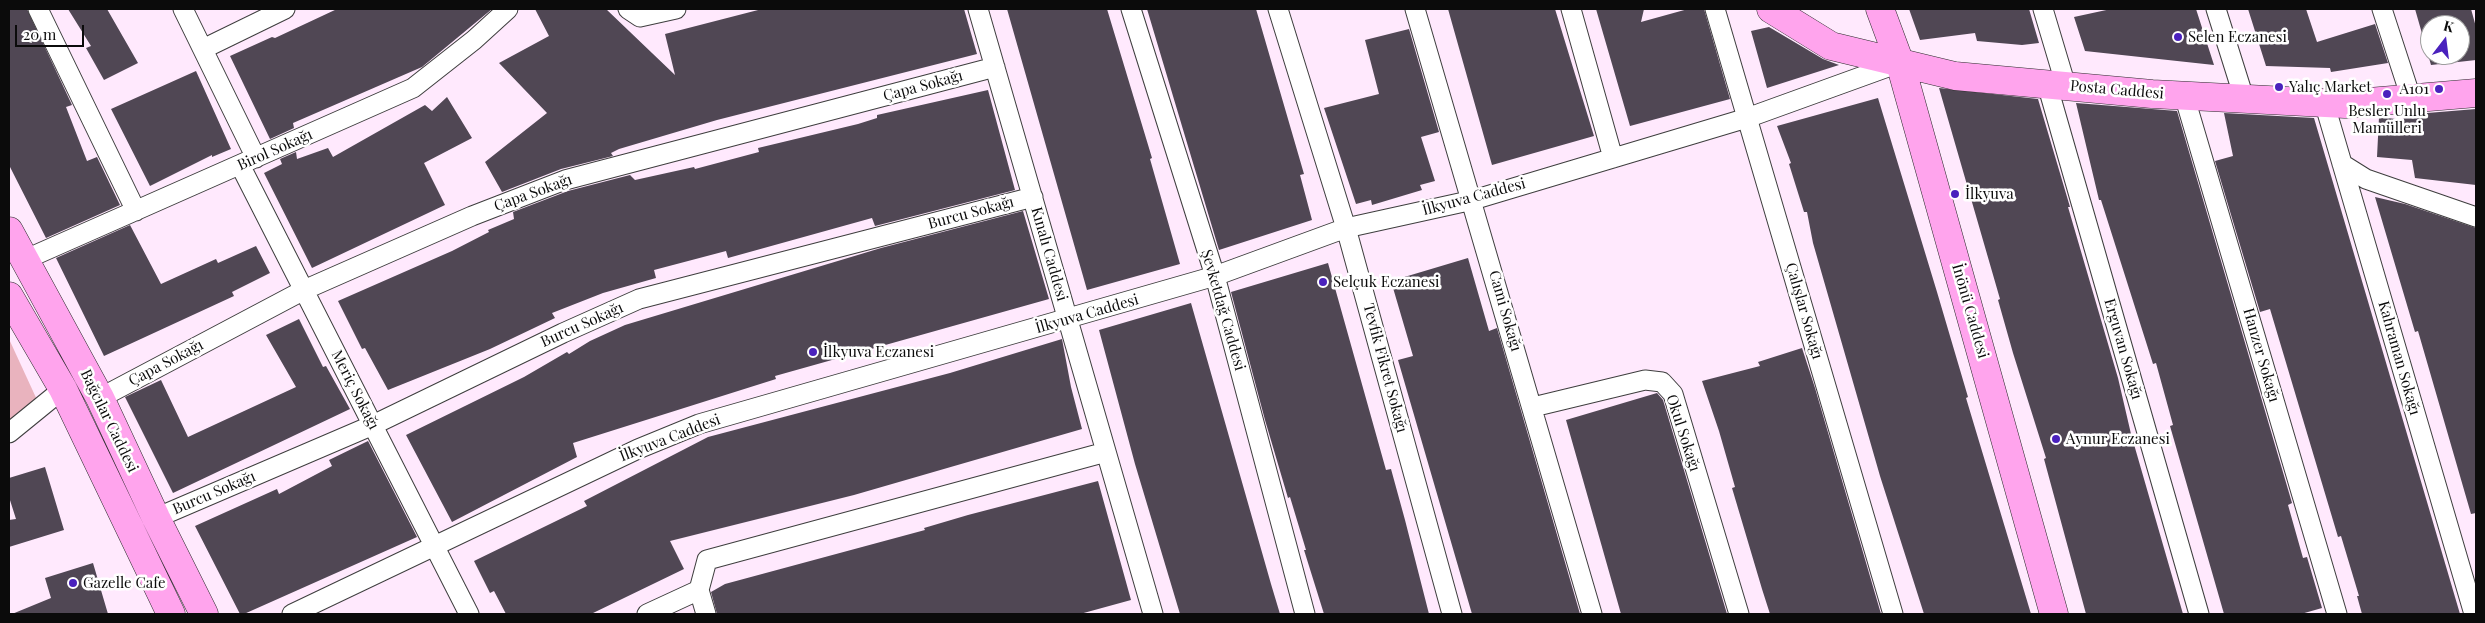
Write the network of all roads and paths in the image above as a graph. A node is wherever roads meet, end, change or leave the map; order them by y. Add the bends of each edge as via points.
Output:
1 (38, 9) edge
2 (183, 9) edge
3 (285, 9) edge
4 (508, 9) edge
5 (676, 9) edge
6 (978, 9) edge
7 (1131, 9) edge
8 (1278, 9) edge
9 (1415, 9) edge
10 (1571, 9) edge
11 (1715, 9) edge
12 (1771, 9) edge
13 (1880, 9) edge
14 (2043, 9) edge
15 (2216, 9) edge
16 (2382, 9) edge
17 (638, 11) edge
18 (203, 50) junction
19 (1900, 62) junction
20 (995, 67) junction
21 (2057, 85) junction
22 (2476, 93) edge
23 (2184, 95) junction
24 (2244, 98) junction
25 (2411, 98) junction
26 (2324, 102) junction
27 (1747, 118) junction
28 (1613, 158) junction
29 (248, 162) junction
30 (2342, 164) junction
31 (1032, 197) junction
32 (1473, 200) junction
33 (136, 211) junction
34 (2476, 217) edge
35 (1346, 228) junction
36 (9, 231) edge
37 (24, 260) junction
38 (1215, 276) junction
39 (304, 290) junction
40 (9, 296) edge
41 (1068, 320) junction
42 (64, 389) junction
43 (100, 398) junction
44 (1533, 407) junction
45 (373, 425) junction
46 (9, 433) edge
47 (1106, 452) junction
48 (156, 518) junction
49 (435, 546) junction
50 (699, 590) junction
51 (171, 614) edge
52 (204, 614) edge
53 (292, 614) edge
54 (469, 614) edge
55 (647, 614) edge
56 (706, 614) edge
57 (1153, 614) edge
58 (1305, 614) edge
59 (1452, 614) edge
60 (1592, 614) edge
61 (1738, 614) edge
62 (1893, 614) edge
63 (2054, 614) edge
64 (2198, 614) edge
65 (2337, 614) edge
66 (2474, 614) edge

1 - 33 street
2 - 18 street, Meriç Sokağı
3 - 18 street
4 - 29 street, Birol Sokağı via 413,88
5 - 17 street
6 - 20 street, Kınalı Caddesi
7 - 38 street, Şevketdağ Caddesi
8 - 35 street, Tevfik Fikret Sokağı
9 - 32 street, Cami Sokağı
10 - 28 street
11 - 27 street, Çalışlar Sokağı
12 - 19 main road, Posta Caddesi via 1831,46
13 - 19 main road, İnönü Caddesi
14 - 21 street, Erguvan Sokağı
15 - 24 street
16 - 25 street
18 - 29 street, Meriç Sokağı
19 - 21 main road, Posta Caddesi via 1955,76
19 - 27 street, İlkyuva Caddesi
19 - 63 main road, İnönü Caddesi
20 - 31 street, Kınalı Caddesi
20 - 39 street, Çapa Sokağı via 565,180 472,216
21 - 23 main road, Posta Caddesi
21 - 64 street, Erguvan Sokağı
22 - 25 main road, Posta Caddesi
23 - 24 main road, Posta Caddesi
23 - 65 street, Hanzer Sokağı
24 - 26 main road, Posta Caddesi
25 - 26 main road, Posta Caddesi via 2345,104
26 - 30 street, Kahraman Sokağı
27 - 28 street, İlkyuva Caddesi
27 - 62 street, Çalışlar Sokağı
28 - 32 street, İlkyuva Caddesi
29 - 33 street, Birol Sokağı
29 - 39 street, Meriç Sokağı
30 - 34 street via 2366,179
30 - 66 street, Kahraman Sokağı
31 - 41 street, Kınalı Caddesi
31 - 45 street, Burcu Sokağı via 639,299
32 - 35 street, İlkyuva Caddesi
32 - 44 street, Cami Sokağı
33 - 37 street, Birol Sokağı
35 - 38 street, İlkyuva Caddesi
35 - 59 street, Tevfik Fikret Sokağı
36 - 37 main road, Bağcılar Caddesi
37 - 43 main road, Bağcılar Caddesi
38 - 41 street, İlkyuva Caddesi
38 - 58 street, Şevketdağ Caddesi
39 - 43 street, Çapa Sokağı
39 - 45 street, Meriç Sokağı
40 - 42 main road
41 - 47 street, Kınalı Caddesi
41 - 49 street, İlkyuva Caddesi via 699,424 638,449
42 - 46 street
42 - 51 main road
43 - 48 main road, Bağcılar Caddesi
44 - 60 street, Cami Sokağı
44 - 61 street, Okul Sokağı via 1645,380 1662,382 1673,394
45 - 48 street, Burcu Sokağı
45 - 49 street, Meriç Sokağı
47 - 50 street via 707,560
47 - 57 street, Kınalı Caddesi
48 - 52 main road, Bağcılar Caddesi
49 - 53 street, İlkyuva Caddesi
49 - 54 street, Meriç Sokağı
50 - 55 street
50 - 56 street

